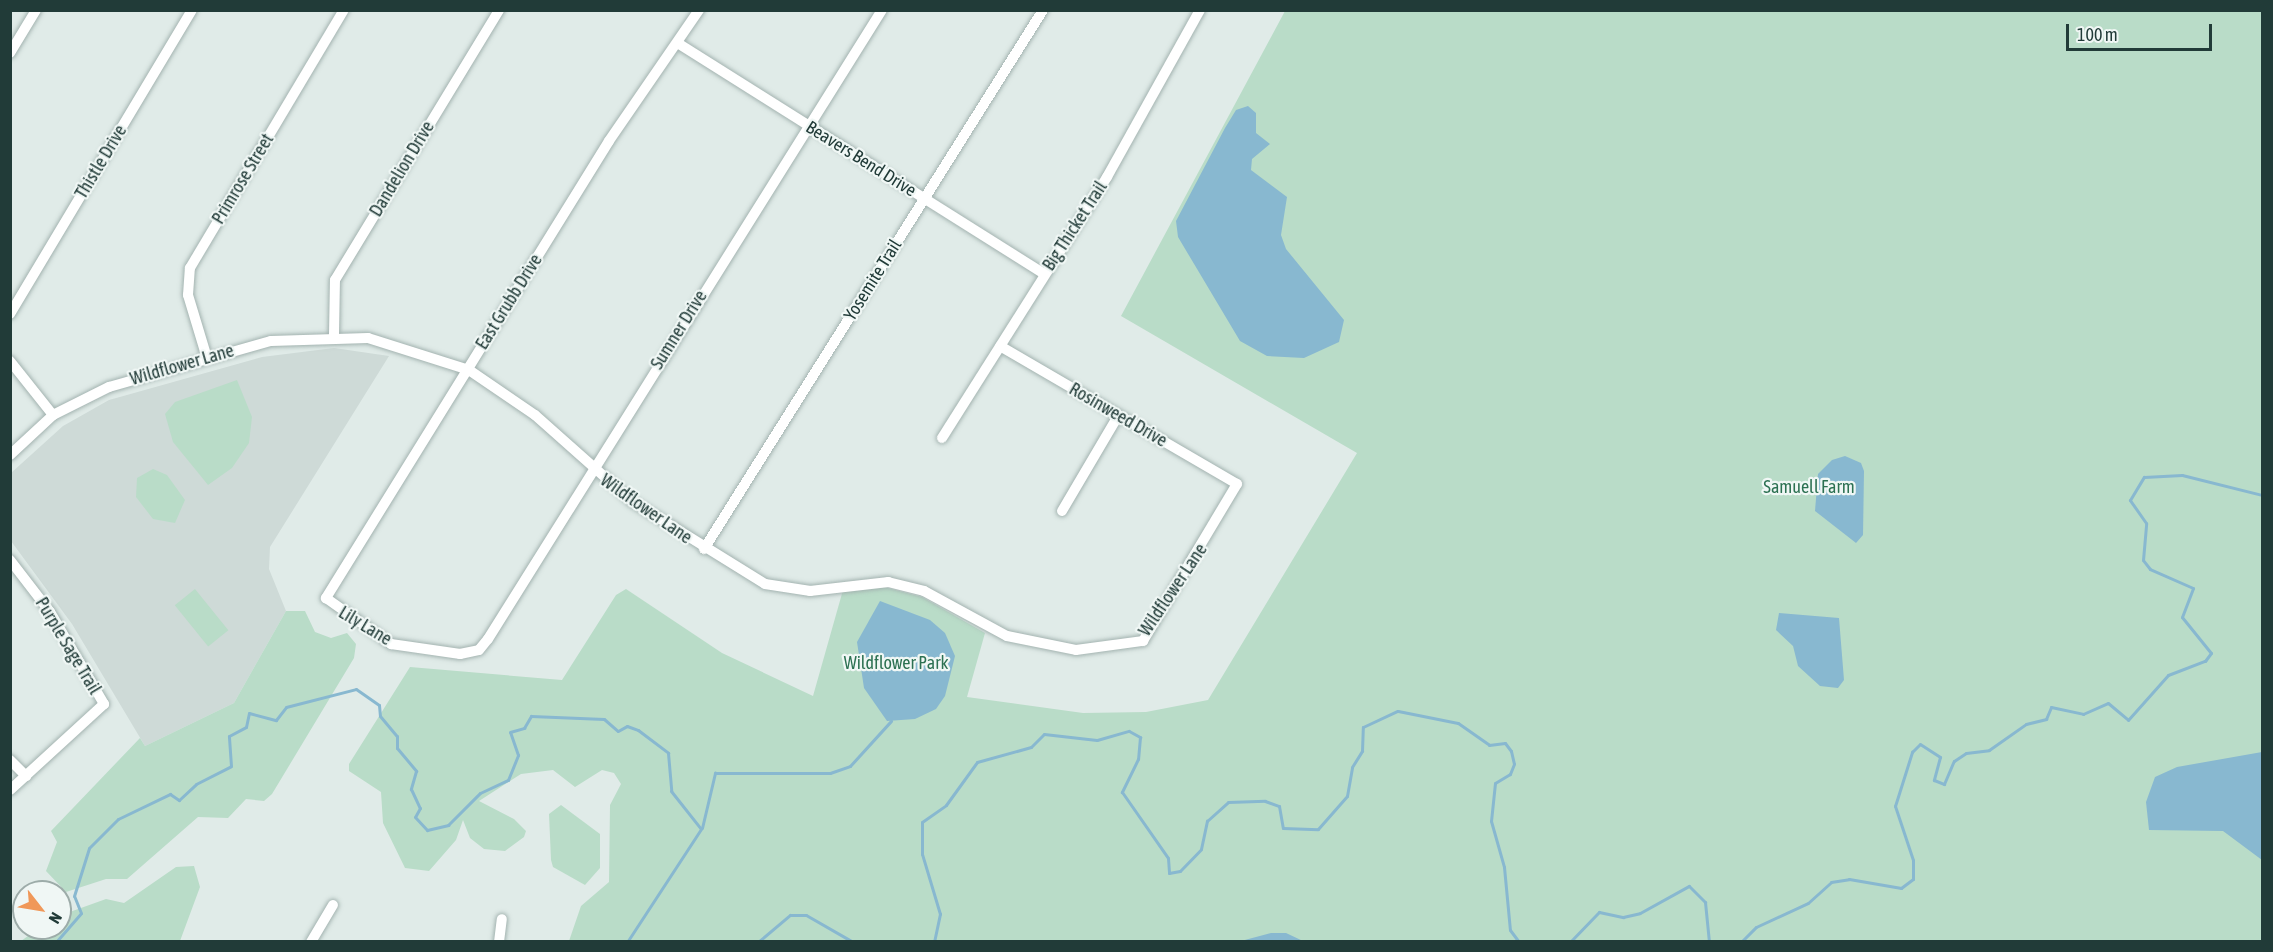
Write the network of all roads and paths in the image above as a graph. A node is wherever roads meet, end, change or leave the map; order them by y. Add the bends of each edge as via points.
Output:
1 (36, 10) edge
2 (192, 10) edge
3 (344, 10) edge
4 (499, 10) edge
5 (699, 10) edge
6 (882, 10) edge
7 (1043, 10) edge
8 (1200, 10) edge
9 (679, 44) junction
10 (10, 53) edge
11 (809, 126) junction
12 (924, 198) junction
13 (1044, 274) junction
14 (10, 314) edge
15 (334, 335) junction
16 (1000, 346) junction
17 (207, 358) junction
18 (10, 361) edge
19 (469, 370) junction
20 (53, 415) junction
21 (1118, 416) junction
22 (942, 438) dead end
23 (10, 455) edge
24 (591, 470) junction
25 (1237, 484) joint
26 (1062, 511) dead end
27 (704, 549) junction
28 (10, 560) edge
29 (326, 598) joint
30 (479, 650) joint
31 (10, 760) edge
32 (26, 776) junction
33 (10, 790) edge
34 (333, 905) dead end
35 (502, 919) dead end
36 (311, 942) edge
37 (499, 942) edge

1 - 10 street
2 - 14 street, Thistle Drive
3 - 17 street, Primrose Street via 189,268 188,296
4 - 15 street, Dandelion Drive via 335,280
5 - 9 street, East Grubb Drive
6 - 11 street, Sumner Drive
7 - 12 street, Yosemite Trail
8 - 13 street, Big Thicket Trail via 1107,177
9 - 11 street, Beavers Bend Drive
9 - 19 street, East Grubb Drive via 609,141
11 - 12 street, Beavers Bend Drive
11 - 24 street, Sumner Drive
12 - 13 street, Beavers Bend Drive
12 - 27 street, Yosemite Trail
13 - 16 street, Big Thicket Trail
15 - 17 street, Wildflower Lane via 271,341
15 - 19 street, Wildflower Lane via 407,346
16 - 21 street, Rosinweed Drive
16 - 22 street, Big Thicket Trail
17 - 20 street, Wildflower Lane via 109,387
18 - 20 street
19 - 24 street, Wildflower Lane via 535,415
19 - 29 street, East Grubb Drive
20 - 23 street, Wildflower Lane
21 - 25 street, Rosinweed Drive
21 - 26 street
24 - 27 street, Wildflower Lane
24 - 30 street, Sumner Drive
25 - 27 street, Wildflower Lane via 1143,640 1076,650 1007,636 924,591 888,582 810,591 765,584
28 - 32 street, Purple Sage Trail via 50,612 104,704
29 - 30 street, Lily Lane via 391,644 460,654
31 - 32 street
32 - 33 street
34 - 36 street
35 - 37 street

